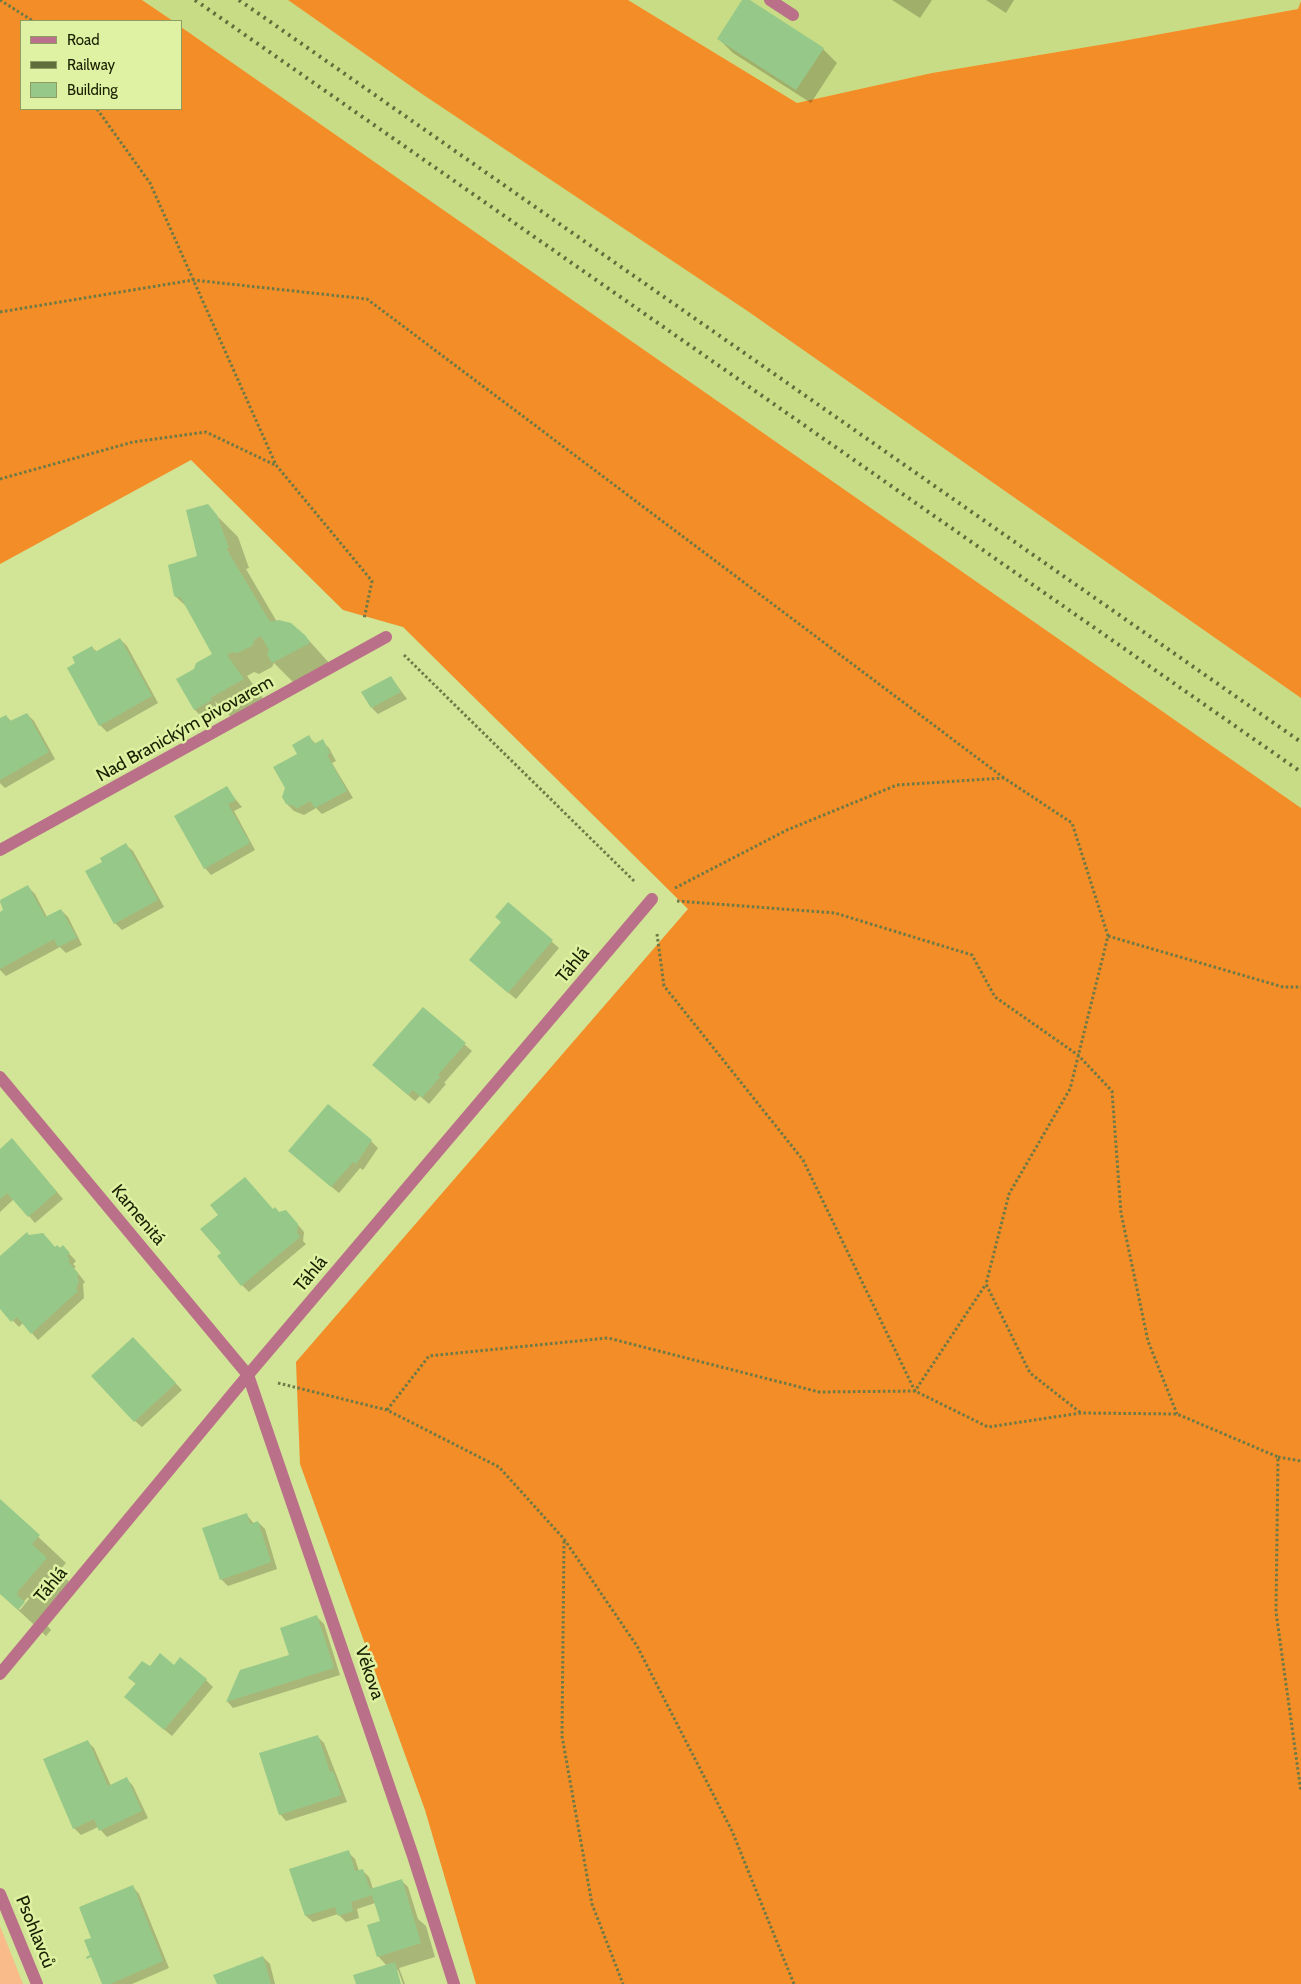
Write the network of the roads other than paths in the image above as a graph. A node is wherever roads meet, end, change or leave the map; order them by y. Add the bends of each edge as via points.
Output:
1 (770, 0) edge
2 (793, 15) dead end
3 (386, 637) road end
4 (0, 850) edge
5 (652, 899) road end
6 (0, 1077) edge
7 (248, 1375) junction
8 (0, 1674) edge
9 (0, 1894) edge
10 (37, 1984) edge
11 (454, 1984) edge

1 - 2 street
3 - 4 street, Nad Branickým pivovarem
5 - 7 street, Táhlá
6 - 7 street, Kamenitá
7 - 8 street, Táhlá
7 - 11 street, Věkova
9 - 10 street, Psohlavců

